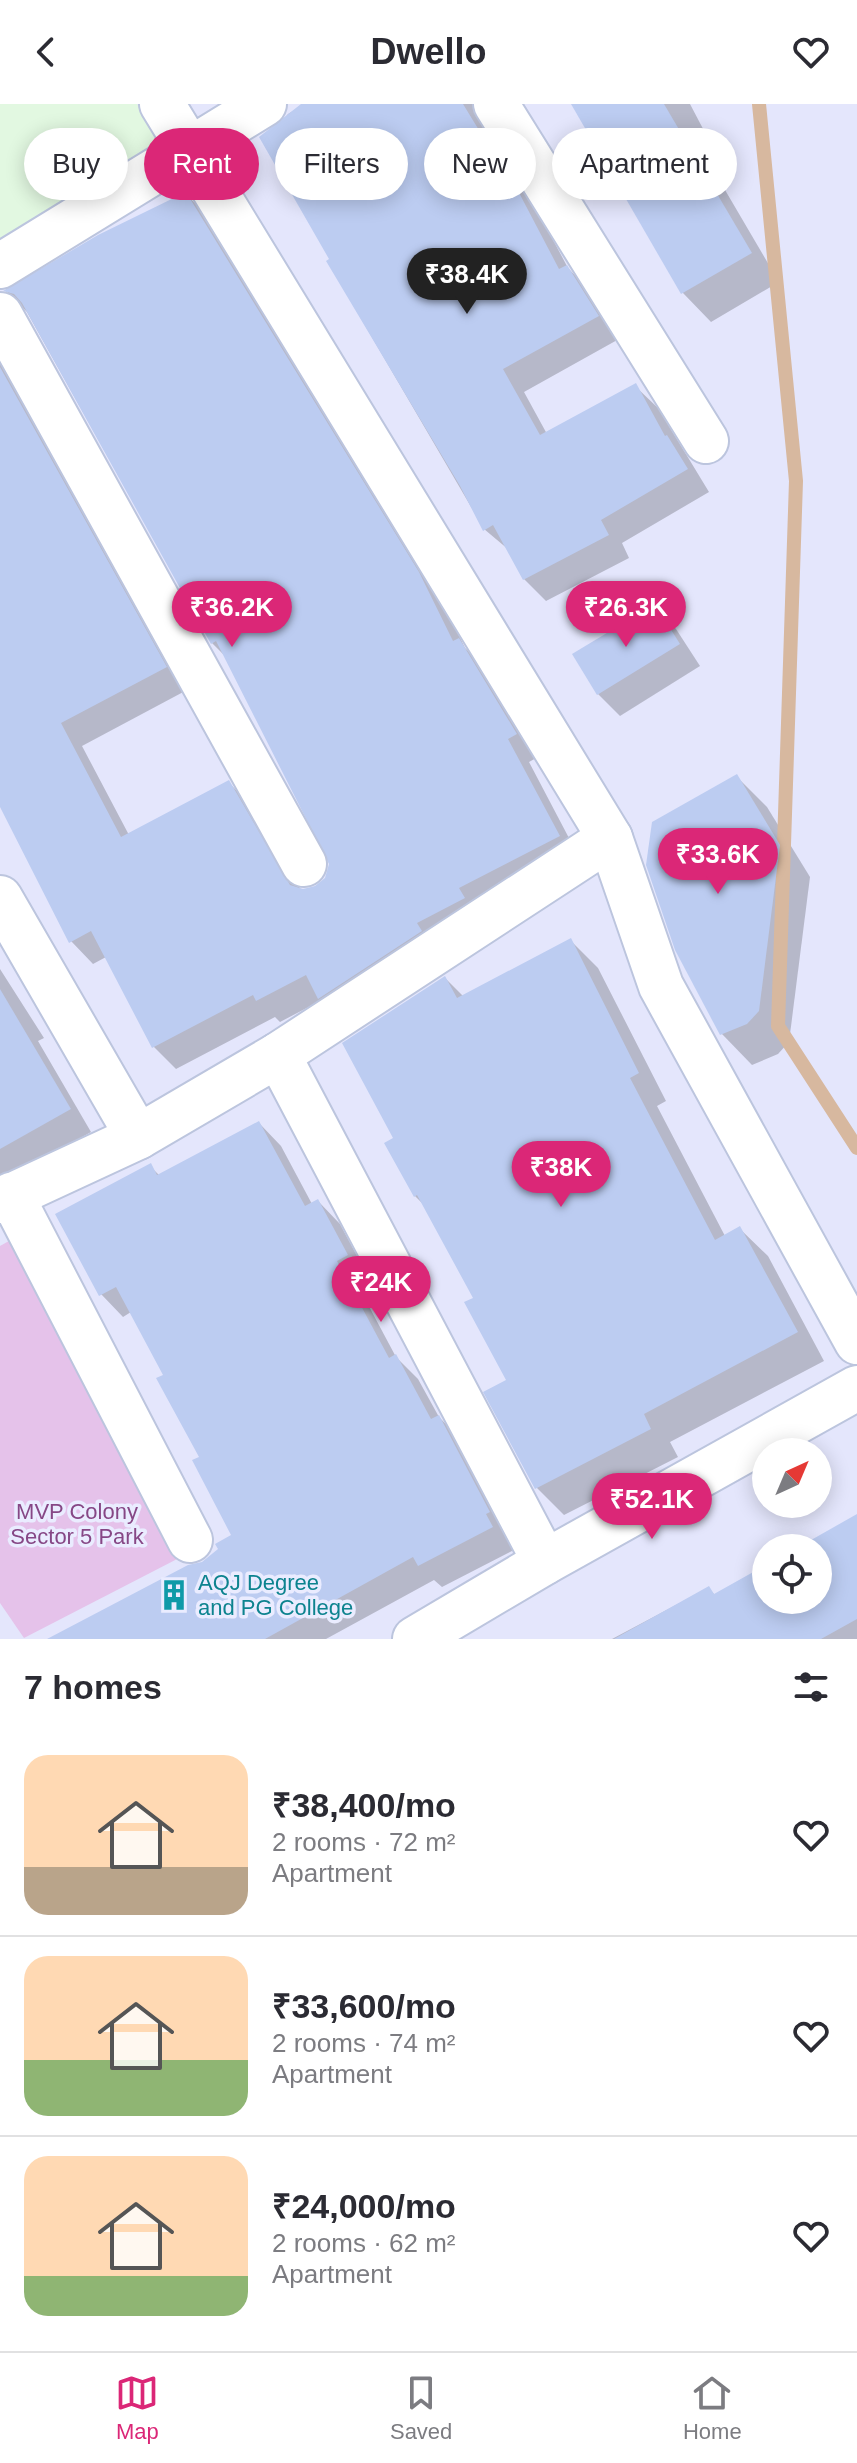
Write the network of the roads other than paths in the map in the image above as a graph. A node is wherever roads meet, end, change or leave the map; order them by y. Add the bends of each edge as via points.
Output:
1 (162, 104) edge
2 (264, 104) edge
3 (496, 104) edge
4 (176, 128) edge
5 (227, 128) edge
6 (144, 180) edge
7 (219, 200) edge
8 (0, 266) edge
9 (0, 315) edge
10 (706, 441) dead end
11 (610, 838) junction
12 (304, 864) dead end
13 (0, 898) edge
14 (278, 1055) junction
15 (138, 1137) junction
16 (5, 1198) edge
17 (857, 1342) edge
18 (857, 1388) edge
19 (190, 1540) dead end
20 (545, 1562) junction
21 (415, 1639) edge

1 - 4 street
2 - 5 street
3 - 10 street
6 - 8 street
7 - 11 street
9 - 12 street
11 - 14 street
11 - 17 street via 661,986
13 - 15 street
14 - 15 street
14 - 20 street
15 - 16 street
16 - 19 street
18 - 20 street
20 - 21 street

